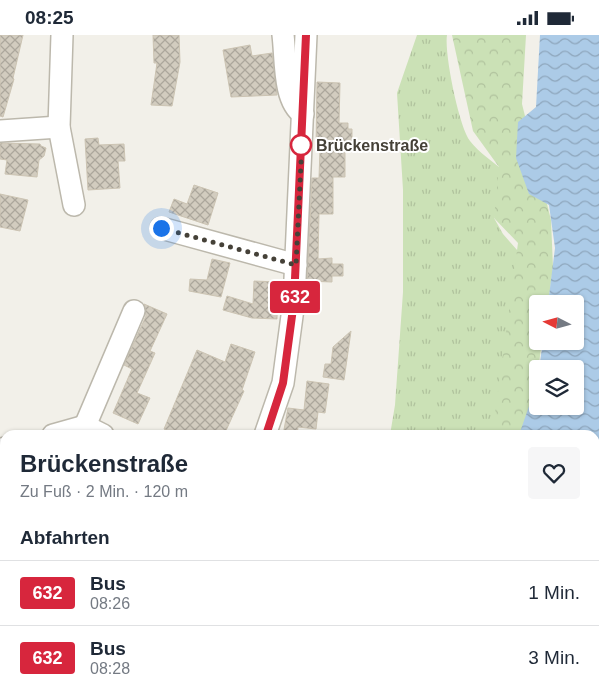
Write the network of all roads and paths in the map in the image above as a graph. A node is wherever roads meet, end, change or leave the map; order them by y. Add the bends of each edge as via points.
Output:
1 (62, 35) edge
2 (283, 35) edge
3 (306, 35) edge
4 (303, 115) junction
5 (58, 127) junction
6 (0, 131) edge
7 (74, 205) dead end
8 (161, 228) dead end
9 (296, 265) junction
10 (134, 311) dead end
11 (94, 430) edge
12 (268, 430) edge

1 - 5 street
2 - 4 street via 289,95 294,109
3 - 4 street
4 - 9 street
5 - 6 street
5 - 7 street
8 - 9 street
9 - 12 street via 287,364
10 - 11 street

